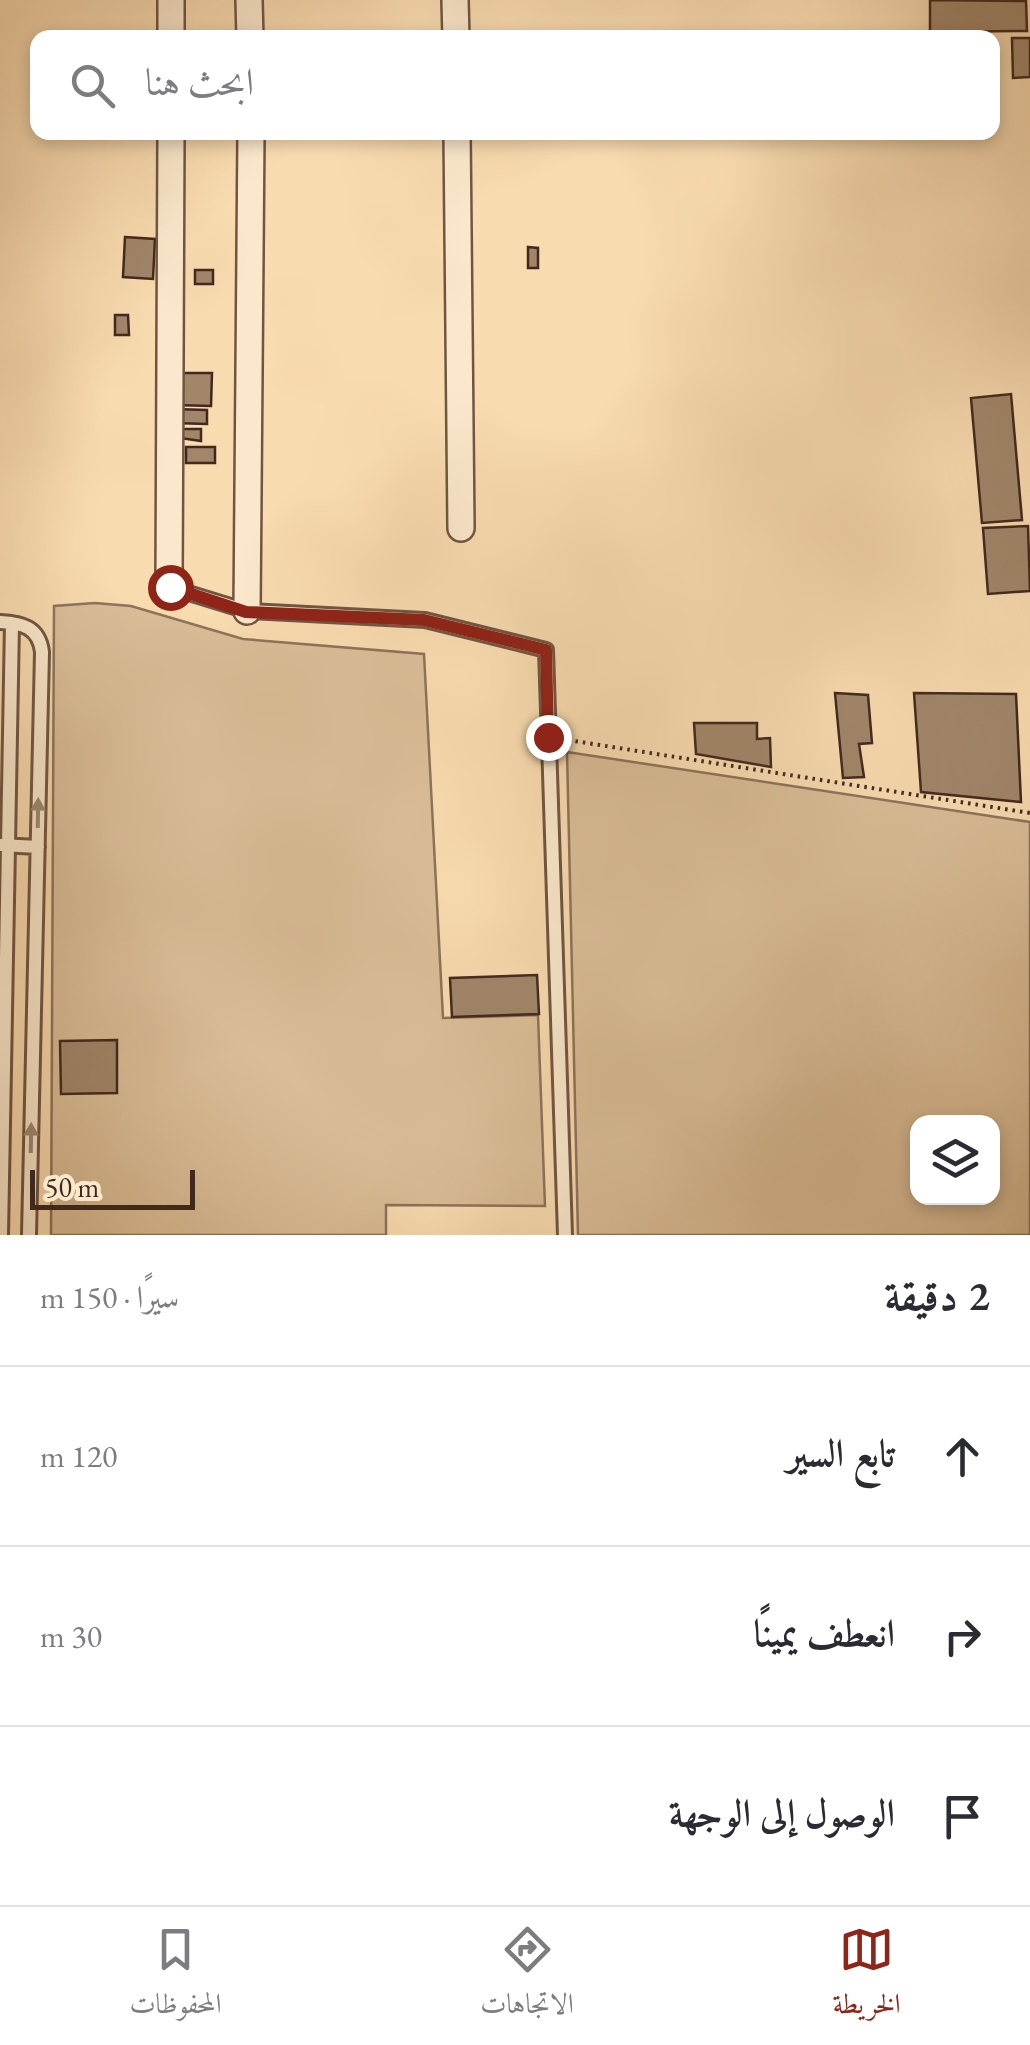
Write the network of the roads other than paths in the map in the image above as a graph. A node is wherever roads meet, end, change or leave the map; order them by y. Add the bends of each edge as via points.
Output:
1 (171, 0) edge
2 (250, 0) edge
3 (456, 0) edge
4 (171, 30) edge
5 (250, 30) edge
6 (456, 30) edge
7 (171, 140) edge
8 (251, 140) edge
9 (457, 140) edge
10 (460, 528) dead end
11 (170, 587) joint
12 (246, 612) junction
13 (6, 623) edge
14 (3, 845) edge
15 (38, 847) junction
16 (2, 1235) edge
17 (29, 1235) edge
18 (565, 1235) edge

1 - 4 street
2 - 5 street
3 - 6 street
7 - 11 street
8 - 12 street
9 - 10 street
11 - 12 lane
12 - 18 lane via 424,620 546,650
13 - 14 lane
15 -> 13 lane via 41,644 27,626
14 - 15 lane
14 - 16 lane
17 -> 15 lane

